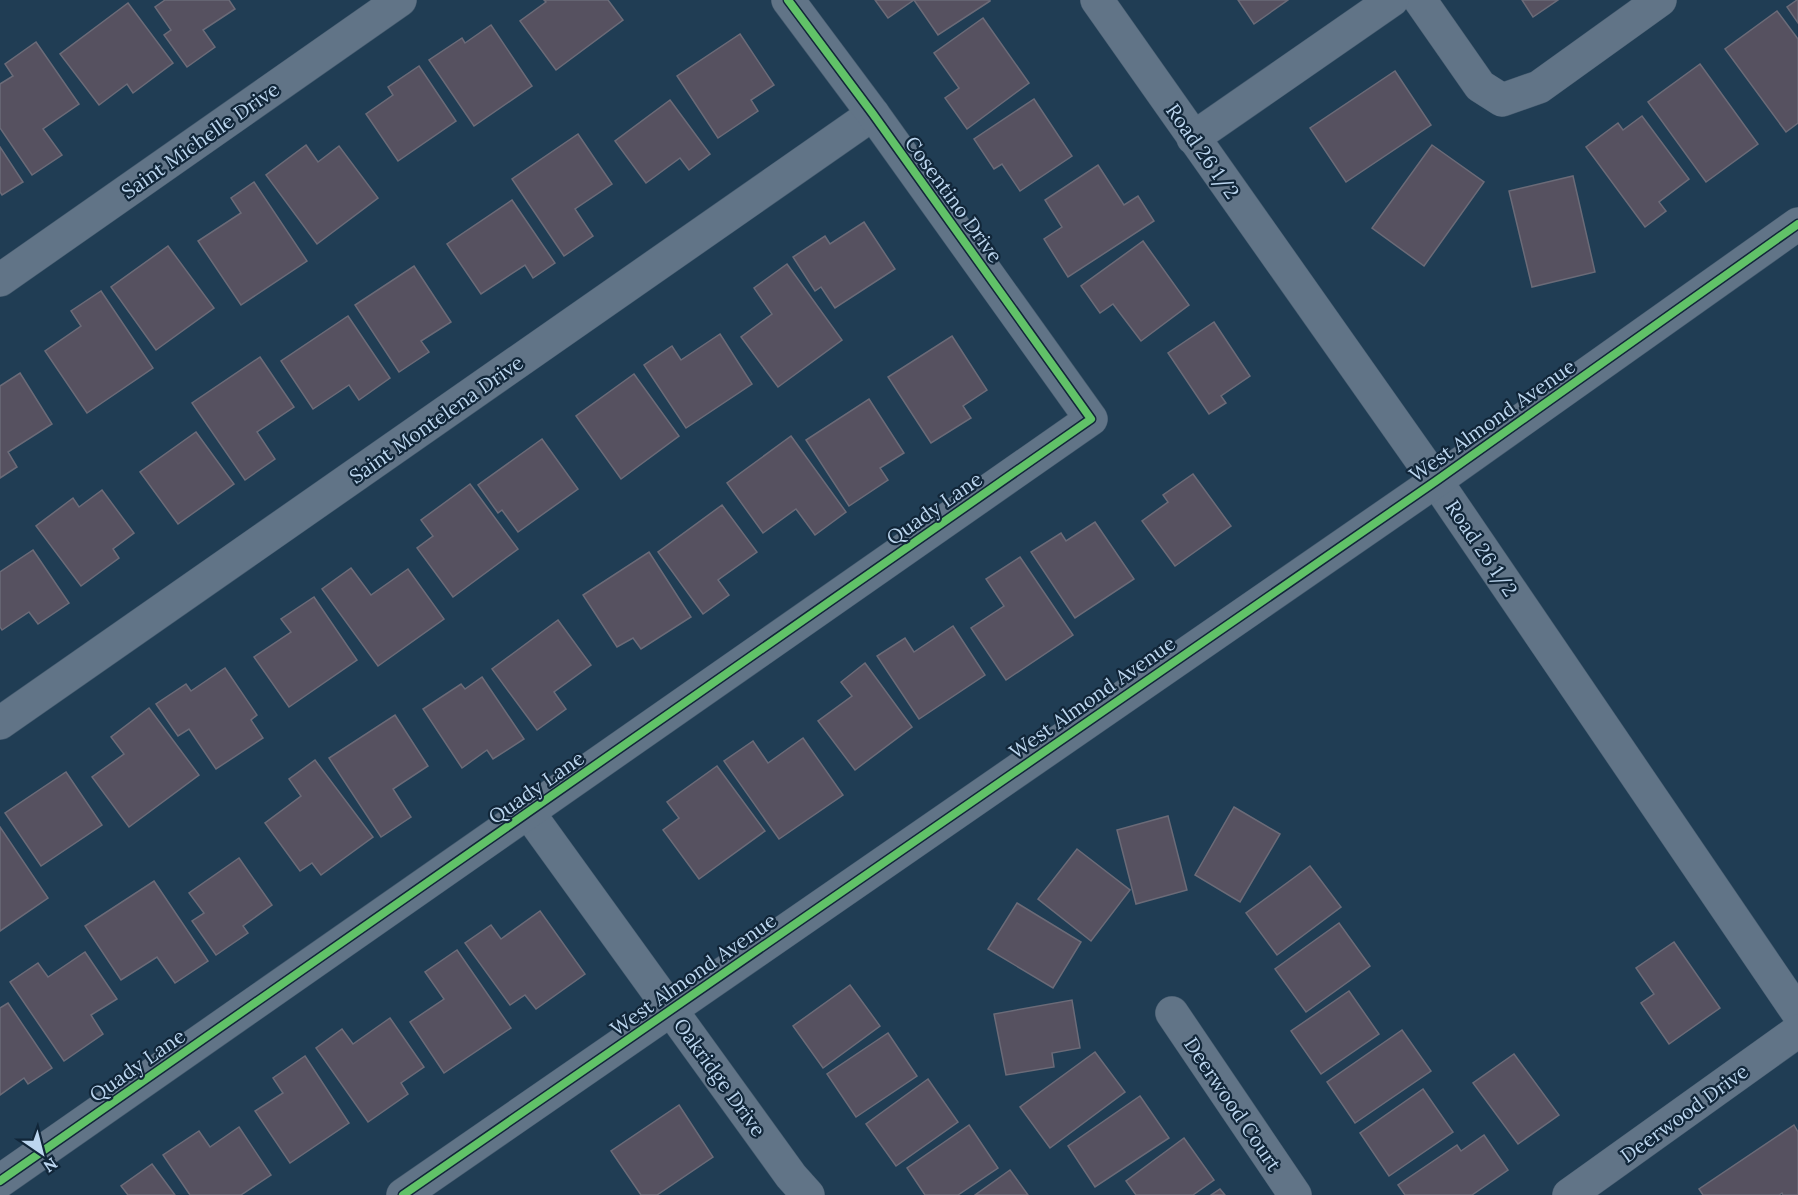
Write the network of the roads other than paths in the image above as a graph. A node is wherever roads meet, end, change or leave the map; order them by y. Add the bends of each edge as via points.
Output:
1 (400, 0) edge
2 (788, 0) edge
3 (1097, 0) edge
4 (1392, 0) edge
5 (1420, 0) edge
6 (1660, 0) edge
7 (873, 114) junction
8 (1194, 138) junction
9 (1798, 224) edge
10 (0, 280) edge
11 (1091, 419) joint
12 (1436, 480) junction
13 (0, 723) edge
14 (528, 812) junction
15 (671, 1008) junction
16 (1798, 1013) edge
17 (1172, 1014) dead end
18 (1798, 1031) edge
19 (0, 1181) edge
20 (1609, 1184) edge
21 (403, 1195) edge
22 (808, 1195) edge
23 (1295, 1195) edge
24 (1569, 1195) edge

1 - 10 street, Saint Michelle Drive
2 - 7 street, Cosentino Drive
3 - 8 street, Road 26 1/2
4 - 8 street
5 - 6 street via 1480,86 1502,100 1539,87
7 - 11 street, Cosentino Drive
7 - 13 street, Saint Montelena Drive
8 - 12 street, Road 26 1/2
9 - 12 street, West Almond Avenue
11 - 14 street, Quady Lane
12 - 15 street, West Almond Avenue
12 - 16 street, Road 26 1/2
14 - 15 street, Oakridge Drive
14 - 19 street, Quady Lane
15 - 21 street, West Almond Avenue
15 - 22 street, Oakridge Drive
17 - 23 street, Deerwood Court
18 - 20 street, Deerwood Drive
20 - 24 street, Deerwood Drive

